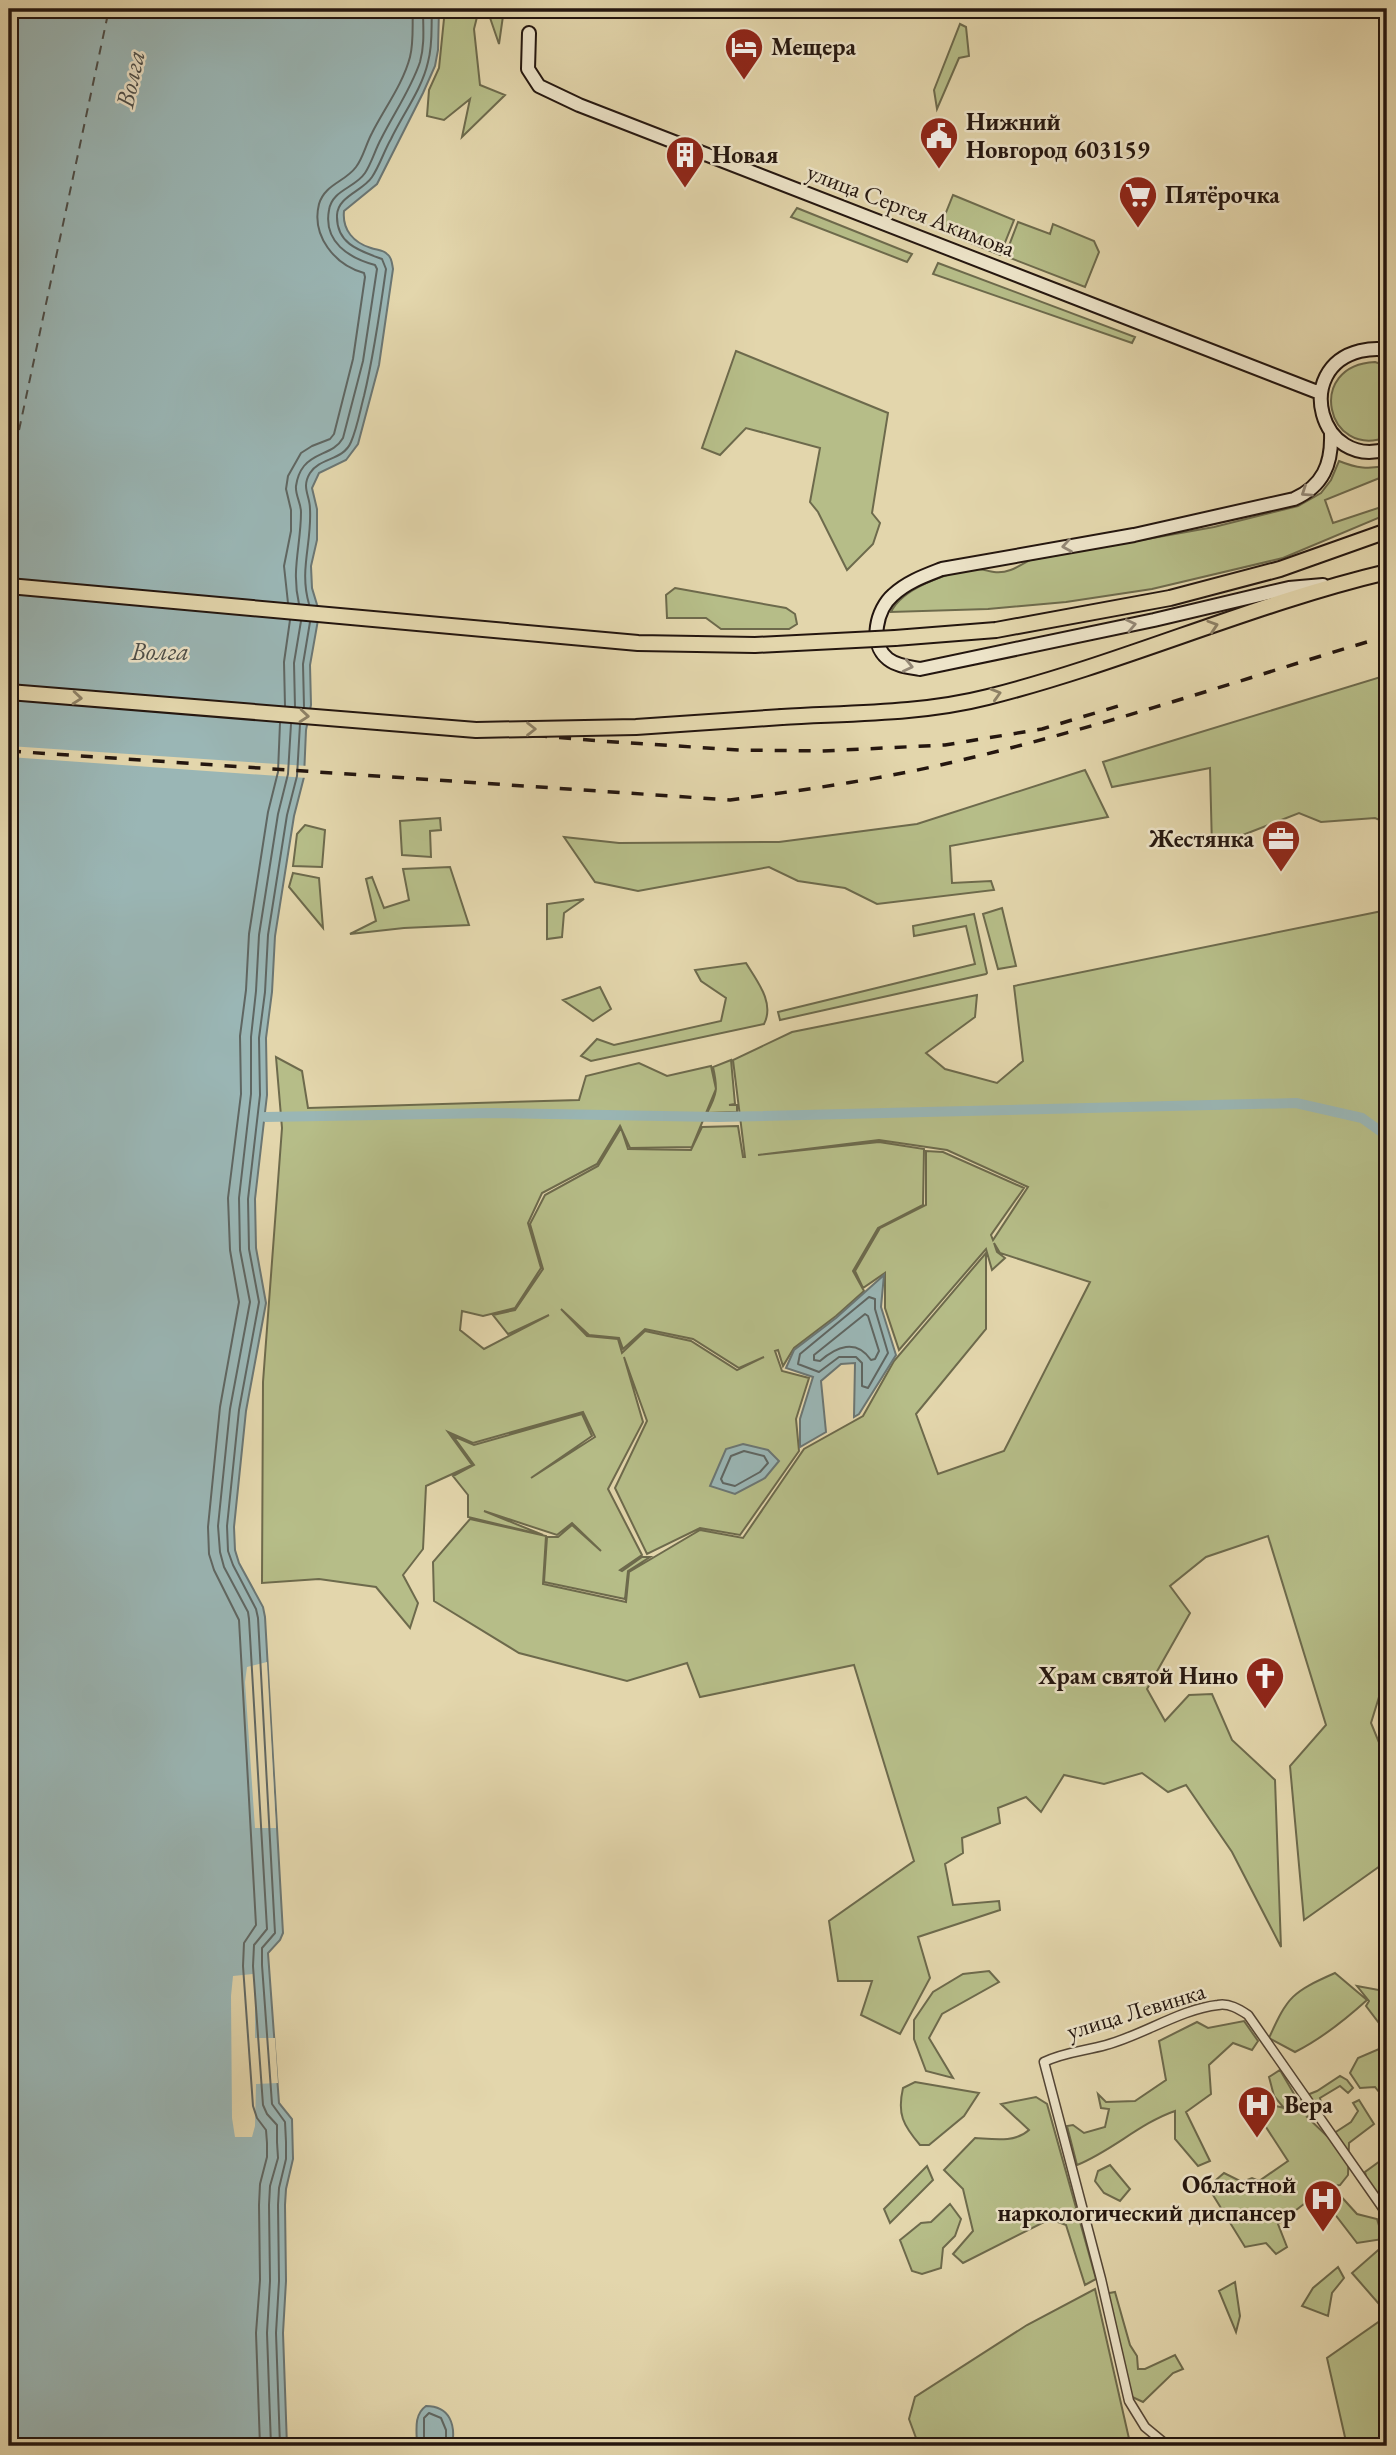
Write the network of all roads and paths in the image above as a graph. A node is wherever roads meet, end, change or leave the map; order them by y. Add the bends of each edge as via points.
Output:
1 (529, 33) dead end
2 (1387, 345) edge
3 (1320, 393) junction
4 (1331, 434) junction
5 (1387, 449) edge
6 (1387, 531) edge
7 (1387, 572) edge
8 (1340, 583) junction
9 (9, 586) edge
10 (9, 692) edge
11 (1387, 2214) edge
12 (1168, 2446) edge

1 - 3 street, улица Сергея Акимова via 528,69 539,86 579,105
2 - 3 street via 1350,353 1336,363
3 - 4 street
4 - 5 street via 1367,452
4 -> 8 street via 1332,452 1321,479 1294,499 1134,535 942,569 892,595 880,611 877,628 886,658 920,669 1289,589
6 - 9 main road, bridge via 1280,569 1170,598 996,631 755,645 638,643
7 - 8 main road
10 -> 8 main road, bridge via 476,730 636,727 934,707 987,697 1100,663
11 - 12 street, улица Левинка via 1248,2014 1237,2008 1222,2004 1204,2007 1107,2045 1044,2062 1129,2401 1145,2427

